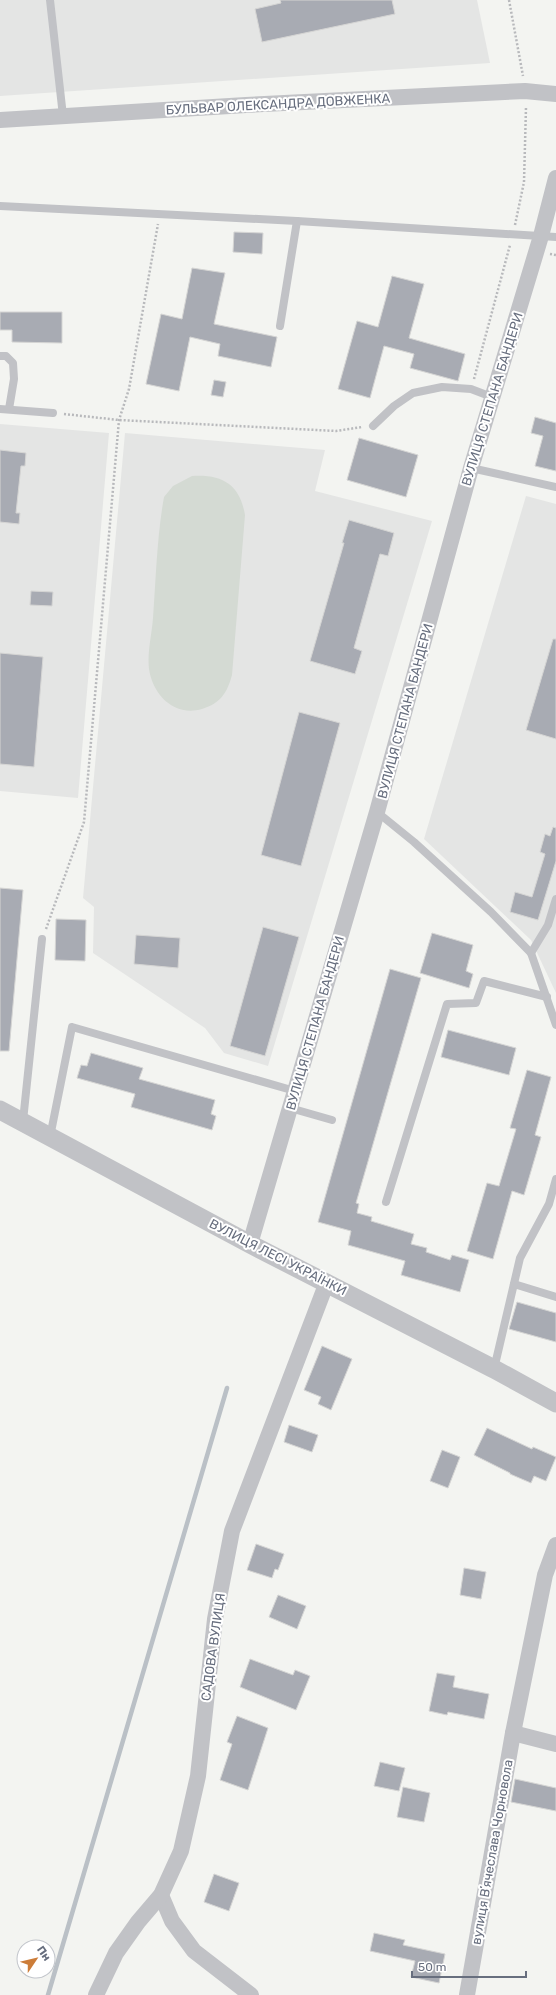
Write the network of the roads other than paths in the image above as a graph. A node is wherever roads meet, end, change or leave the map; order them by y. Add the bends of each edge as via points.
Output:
1 (50, 0) edge
2 (556, 94) edge
3 (63, 116) junction
4 (0, 120) edge
5 (556, 178) edge
6 (0, 206) edge
7 (298, 221) junction
8 (548, 237) edge
9 (280, 326) dead end
10 (0, 356) edge
11 (492, 397) junction
12 (0, 408) edge
13 (9, 409) junction
14 (53, 413) road end
15 (374, 426) road end
16 (470, 468) junction
17 (556, 487) edge
18 (377, 812) junction
19 (556, 899) edge
20 (42, 939) road end
21 (531, 953) junction
22 (547, 997) junction
23 (556, 1025) edge
24 (295, 1090) junction
25 (290, 1108) junction
26 (0, 1110) edge
27 (332, 1120) dead end
28 (22, 1122) junction
29 (50, 1137) junction
30 (556, 1179) edge
31 (386, 1202) dead end
32 (250, 1244) junction
33 (514, 1284) junction
34 (325, 1286) junction
35 (556, 1297) edge
36 (494, 1369) junction
37 (556, 1403) edge
38 (556, 1546) edge
39 (513, 1733) junction
40 (556, 1744) edge
41 (161, 1895) junction
42 (96, 1995) edge
43 (251, 1995) edge
44 (467, 1995) edge

1 - 3 lane
2 - 3 street, БУЛЬВАР ОЛЕКСАНДРА ДОВЖЕНКА via 526,91
3 - 4 street, БУЛЬВАР ОЛЕКСАНДРА ДОВЖЕНКА
5 - 8 street, ВУЛИЦЯ СТЕПАНА БАНДЕРИ
6 - 7 lane
7 - 8 lane
7 - 9 lane
8 - 11 street, ВУЛИЦЯ СТЕПАНА БАНДЕРИ
10 - 13 lane via 6,356 13,363 14,379
11 - 15 lane via 471,389 442,387 412,393
11 - 16 street, ВУЛИЦЯ СТЕПАНА БАНДЕРИ
12 - 13 lane
13 - 14 lane
16 - 17 lane
16 - 18 street, ВУЛИЦЯ СТЕПАНА БАНДЕРИ
18 - 21 lane via 491,912
18 - 24 street, ВУЛИЦЯ СТЕПАНА БАНДЕРИ
19 - 21 lane via 548,925
20 - 28 lane
21 - 22 lane
22 - 23 lane
22 - 31 lane via 484,981 476,1003 447,1004
24 - 25 street, ВУЛИЦЯ СТЕПАНА БАНДЕРИ
24 - 29 lane via 72,1027
25 - 27 lane
25 - 32 street, ВУЛИЦЯ СТЕПАНА БАНДЕРИ
26 - 28 street, ВУЛИЦЯ ЛЕСІ УКРАЇНКИ
28 - 29 street, ВУЛИЦЯ ЛЕСІ УКРАЇНКИ
29 - 32 street, ВУЛИЦЯ ЛЕСІ УКРАЇНКИ
30 - 33 lane via 549,1204 520,1258
32 - 34 street, ВУЛИЦЯ ЛЕСІ УКРАЇНКИ
33 - 35 lane
33 - 36 lane
34 - 36 street, ВУЛИЦЯ ЛЕСІ УКРАЇНКИ
34 - 41 street, САДОВА ВУЛИЦЯ via 232,1531 215,1619 198,1776 181,1850
36 - 37 street, ВУЛИЦЯ ЛЕСІ УКРАЇНКИ
38 - 39 street, вулиця Вʼячеслава Чорновола via 545,1575
39 - 40 street
39 - 44 street, вулиця Вʼячеслава Чорновола
41 - 42 street, САДОВА ВУЛИЦЯ via 116,1953
41 - 43 street via 172,1921 194,1951

